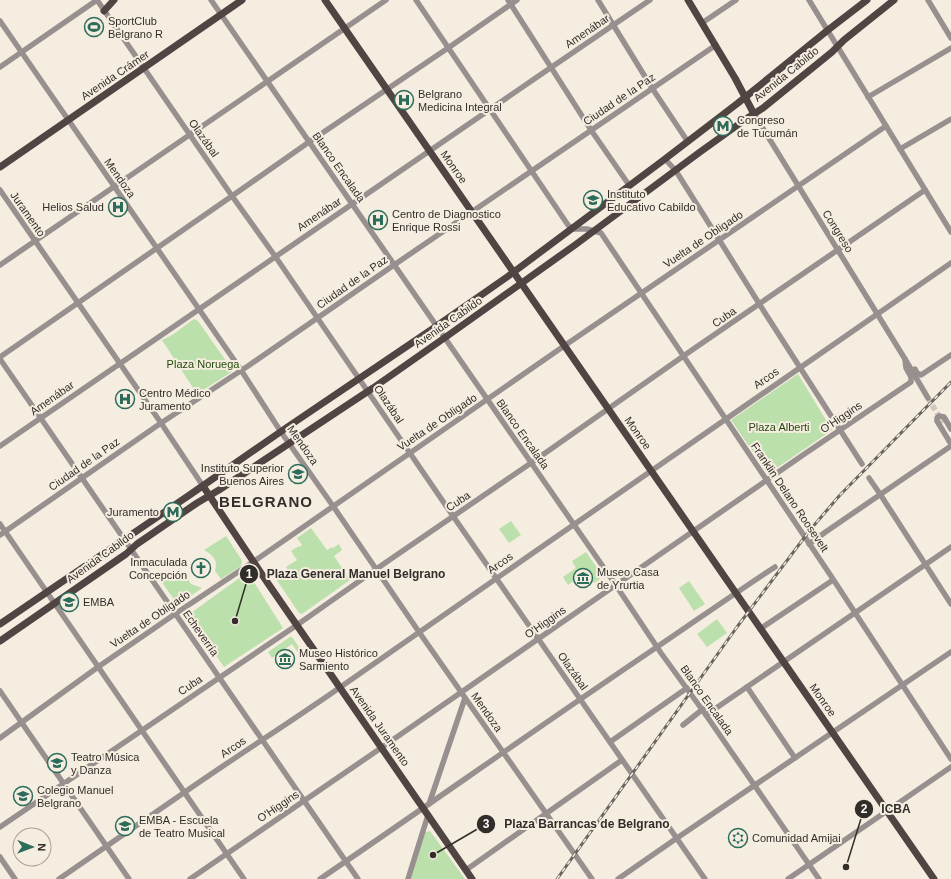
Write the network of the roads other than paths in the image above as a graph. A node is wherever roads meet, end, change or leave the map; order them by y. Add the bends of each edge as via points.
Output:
1 (97, 0) edge
2 (114, 0) edge
3 (211, 0) edge
4 (242, 0) edge
5 (325, 0) edge
6 (386, 0) edge
7 (416, 0) edge
8 (517, 0) edge
9 (598, 0) edge
10 (650, 0) edge
11 (688, 0) edge
12 (736, 0) edge
13 (809, 0) edge
14 (867, 0) edge
15 (894, 0) edge
16 (928, 0) edge
17 (509, 2) edge
18 (104, 11) junction
19 (221, 15) junction
20 (0, 21) edge
21 (702, 23) junction
22 (614, 25) junction
23 (345, 28) junction
24 (828, 30) junction
25 (950, 35) edge
26 (716, 45) junction
27 (837, 46) junction
28 (448, 48) junction
29 (951, 48) edge
30 (21, 53) junction
31 (0, 67) edge
32 (552, 67) junction
33 (144, 68) junction
34 (267, 81) junction
35 (652, 88) junction
36 (387, 89) junction
37 (746, 97) junction
38 (868, 97) junction
39 (490, 109) junction
40 (753, 111) junction
41 (951, 119) edge
42 (68, 120) junction
43 (886, 126) junction
44 (592, 130) junction
45 (190, 135) junction
46 (309, 142) junction
47 (688, 142) junction
48 (900, 149) junction
49 (429, 150) junction
50 (666, 159) junction
51 (0, 167) edge
52 (532, 171) junction
53 (676, 171) junction
54 (629, 185) junction
55 (114, 186) junction
56 (798, 186) junction
57 (0, 190) edge
58 (925, 190) junction
59 (232, 196) junction
60 (352, 204) junction
61 (472, 212) junction
62 (572, 228) junction
63 (594, 231) junction
64 (951, 232) edge
65 (719, 240) junction
66 (35, 241) junction
67 (156, 248) junction
68 (838, 250) junction
69 (275, 256) junction
70 (951, 263) edge
71 (0, 265) edge
72 (394, 265) junction
73 (513, 272) junction
74 (521, 284) junction
75 (642, 293) junction
76 (78, 302) junction
77 (759, 304) junction
78 (198, 309) junction
79 (877, 314) junction
80 (317, 318) junction
81 (436, 327) junction
82 (444, 338) junction
83 (564, 346) junction
84 (951, 355) edge
85 (684, 357) junction
86 (0, 358) edge
87 (905, 358) junction
88 (120, 363) junction
89 (799, 367) junction
90 (241, 370) junction
91 (360, 379) junction
92 (911, 382) joint
93 (368, 391) junction
94 (928, 398) tunnel mouth
95 (487, 400) junction
96 (608, 409) junction
97 (41, 417) junction
98 (725, 418) junction
99 (162, 423) junction
100 (943, 423) tunnel mouth
101 (951, 429) edge
102 (840, 430) junction
103 (281, 432) junction
104 (951, 437) edge
105 (290, 444) junction
106 (951, 444) edge
107 (0, 446) edge
108 (410, 453) junction
109 (531, 463) junction
110 (862, 464) dead end
111 (651, 471) junction
112 (83, 478) junction
113 (869, 478) dead end
114 (767, 480) junction
115 (204, 487) junction
116 (880, 494) junction
117 (210, 496) junction
118 (333, 506) junction
119 (453, 516) junction
120 (0, 524) edge
121 (574, 524) junction
122 (693, 532) junction
123 (2, 533) edge
124 (124, 539) junction
125 (809, 544) junction
126 (951, 547) edge
127 (131, 550) junction
128 (253, 562) junction
129 (926, 564) junction
130 (775, 567) dead end
131 (376, 569) junction
132 (496, 578) junction
133 (833, 580) junction
134 (615, 586) junction
135 (46, 592) junction
136 (735, 593) junction
137 (54, 604) junction
138 (951, 604) edge
139 (855, 613) junction
140 (175, 614) junction
141 (0, 624) edge
142 (297, 625) junction
143 (760, 629) junction
144 (419, 632) junction
145 (538, 639) junction
146 (0, 641) edge
147 (658, 647) junction
148 (951, 652) edge
149 (783, 662) junction
150 (98, 667) junction
151 (219, 677) junction
152 (902, 685) junction
153 (747, 687) junction
154 (340, 688) junction
155 (687, 688) junction
156 (0, 691) edge
157 (461, 692) junction
158 (465, 698) junction
159 (580, 699) junction
160 (703, 709) junction
161 (706, 715) junction
162 (21, 722) junction
163 (683, 725) dead end
164 (142, 730) junction
165 (832, 733) junction
166 (0, 738) edge
167 (262, 739) junction
168 (610, 742) junction
169 (381, 748) junction
170 (504, 753) junction
171 (795, 758) junction
172 (951, 759) edge
173 (622, 760) junction
174 (951, 767) edge
175 (64, 784) junction
176 (754, 785) junction
177 (184, 793) junction
178 (304, 801) junction
179 (426, 806) junction
180 (886, 812) junction
181 (546, 814) junction
182 (428, 816) junction
183 (0, 827) edge
184 (677, 838) junction
185 (106, 846) junction
186 (227, 853) junction
187 (0, 858) edge
188 (346, 861) junction
189 (809, 865) junction
190 (466, 870) junction
191 (15, 879) edge
192 (59, 879) edge
193 (129, 879) edge
194 (190, 879) edge
195 (244, 879) edge
196 (320, 879) edge
197 (358, 879) edge
198 (408, 879) edge
199 (472, 879) edge
200 (592, 879) edge
201 (618, 879) edge
202 (705, 879) edge
203 (788, 879) edge
204 (819, 879) edge
205 (934, 879) edge

1 - 18 street, Olazábal
1 - 30 street
2 - 18 main road
3 - 19 street, Blanco Encalada
4 - 19 main road, Avenida Crámer
5 - 23 main road, Monroe
6 - 23 street
7 - 28 street
8 - 17 street
9 - 22 street
10 - 22 street, Amenábar
11 - 21 main road
12 - 21 street
13 - 24 street
14 - 24 main road, Avenida Cabildo
15 - 27 main road, Avenida Cabildo
16 - 25 street
17 - 28 street
17 - 32 street
18 - 33 street, Olazábal
19 - 33 main road, Avenida Crámer
19 - 34 street, Blanco Encalada
20 - 30 street, Mendoza
21 - 26 main road
22 - 32 street, Amenábar
22 - 35 street
23 - 34 street
23 - 36 main road, Monroe
24 - 27 street
24 - 37 main road, Avenida Cabildo
26 - 35 street, Ciudad de la Paz
26 - 37 main road
27 - 38 street
27 - 40 main road, Avenida Cabildo via 764,108
28 - 36 street
28 - 39 street
29 - 38 street
30 - 31 street
30 - 42 street, Mendoza
32 - 39 street, Amenábar
32 - 44 street
33 - 42 main road, Avenida Crámer
33 - 45 street, Olazábal
34 - 45 street
34 - 46 street, Blanco Encalada
35 - 44 street, Ciudad de la Paz
35 - 47 street
36 - 46 street
36 - 49 main road, Monroe
37 - 40 main road
37 - 47 main road, Avenida Cabildo
38 - 43 street
39 - 49 street, Amenábar
39 - 52 street
40 - 53 main road, Avenida Cabildo
40 - 56 street, Congreso
41 - 48 street
42 - 51 main road, Avenida Crámer
42 - 55 street, Mendoza
43 - 48 street
43 - 56 street, Vuelta de Obligado
44 - 52 street, Ciudad de la Paz
44 - 54 street
45 - 55 street
45 - 59 street, Olazábal
46 - 59 street
46 - 60 street, Blanco Encalada
47 - 50 main road, Avenida Cabildo
48 - 58 street
49 - 60 street, Amenábar
49 - 61 main road, Monroe
50 - 53 street
50 - 54 main road, Avenida Cabildo
52 - 61 street, Ciudad de la Paz
52 - 62 street via 568,226
53 - 63 main road, Avenida Cabildo
53 - 65 street
54 - 62 main road, Avenida Cabildo
55 - 66 street
55 - 67 street, Mendoza
56 - 65 street, Vuelta de Obligado
56 - 68 street, Congreso
57 - 66 street, Juramento
58 - 64 street
58 - 68 street, Cuba
59 - 67 street
59 - 69 street, Olazábal
60 - 69 street, Amenábar
60 - 72 street, Blanco Encalada
61 - 72 street, Ciudad de la Paz
61 - 73 main road, Monroe
62 - 63 street
62 - 73 main road, Avenida Cabildo
63 - 74 main road, Avenida Cabildo
63 - 75 street, Franklin Delano Roosevelt via 601,233
65 - 75 street, Vuelta de Obligado
65 - 77 street
66 - 71 street
66 - 76 street, Juramento
67 - 76 street
67 - 78 street, Mendoza
68 - 77 street, Cuba
68 - 79 street, Congreso
69 - 78 street, Amenábar
69 - 80 street, Olazábal
70 - 79 street, Arcos
72 - 80 street, Ciudad de la Paz
72 - 81 street, Blanco Encalada
73 - 74 main road, Monroe
73 - 81 main road, Avenida Cabildo
74 - 82 main road, Avenida Cabildo
74 - 83 main road, Monroe
75 - 83 street, Vuelta de Obligado
75 - 85 street, Franklin Delano Roosevelt
76 - 86 street
76 - 88 street, Juramento
77 - 85 street, Cuba
77 - 89 street
78 - 88 street, Amenábar
78 - 90 street, Mendoza
79 - 87 street, Congreso
79 - 89 street, Arcos
80 - 90 street, Ciudad de la Paz
80 - 91 street, Olazábal
81 - 82 street, Blanco Encalada
81 - 91 main road, Avenida Cabildo
82 - 93 main road, Avenida Cabildo
82 - 95 street, Blanco Encalada
83 - 95 street, Vuelta de Obligado
83 - 96 main road, Monroe
84 - 87 street, Congreso via 921,376
85 - 96 street, Cuba
85 - 98 street, Franklin Delano Roosevelt
86 - 97 street, Echeverría
87 - 92 street, Congreso
87 - 94 street, Congreso
88 - 97 street, Amenábar
88 - 99 street, Juramento
89 - 98 street, Arcos
89 - 102 street
90 - 99 street, Ciudad de la Paz
90 - 103 street, Mendoza
91 - 93 street, Olazábal
91 - 103 main road, Avenida Cabildo
92 - 102 street, O'Higgins
93 - 105 main road, Avenida Cabildo
93 - 108 street, Olazábal
95 - 108 street, Vuelta de Obligado
95 - 109 street, Blanco Encalada
96 - 109 street, Cuba
96 - 111 main road, Monroe
97 - 107 street, Amenábar
97 - 112 street, Echeverría
98 - 111 street, Arcos
98 - 114 street, Franklin Delano Roosevelt
99 - 112 street, Ciudad de la Paz
99 - 115 street, Juramento
100 - 104 street
101 - 106 street via 944,417 937,418
102 - 110 street
102 - 114 street, O'Higgins
103 - 105 street, Mendoza
103 - 115 main road, Avenida Cabildo
105 - 117 main road, Avenida Cabildo
105 - 118 street, Mendoza
106 - 116 street
108 - 118 street, Vuelta de Obligado
108 - 119 street, Olazábal
109 - 119 street, Cuba
109 - 121 street, Blanco Encalada
111 - 121 street, Arcos
111 - 122 main road, Monroe
112 - 123 street, Ciudad de la Paz
112 - 124 street, Echeverría
113 - 116 street
114 - 122 street, O'Higgins
114 - 125 street, Franklin Delano Roosevelt
115 - 117 main road, Avenida Juramento
115 - 124 main road, Avenida Cabildo
116 - 125 street
116 - 129 street
117 - 127 main road, Avenida Cabildo via 136,544
117 - 128 main road, Avenida Juramento
118 - 128 street, Vuelta de Obligado
118 - 131 street, Mendoza
119 - 131 street, Cuba
119 - 132 street, Olazábal
120 - 123 street
121 - 132 street, Arcos
121 - 134 street, Blanco Encalada
122 - 134 street, O'Higgins
122 - 136 main road, Monroe
123 - 135 street
124 - 127 street, Echeverría
124 - 135 main road, Avenida Cabildo
125 - 133 street, Franklin Delano Roosevelt
126 - 129 street
127 - 137 main road, Avenida Cabildo
127 - 140 street, Echeverría
128 - 140 street, Vuelta de Obligado
128 - 142 main road, Avenida Juramento
129 - 138 street
129 - 139 street
130 - 136 street
131 - 142 street, Cuba
131 - 144 street, Mendoza
132 - 144 street, Arcos
132 - 145 street, Olazábal
133 - 139 street, Franklin Delano Roosevelt
133 - 143 street
134 - 145 street, O'Higgins
134 - 147 street, Blanco Encalada
135 - 137 street
135 - 141 main road, Avenida Cabildo
136 - 143 main road, Monroe
136 - 147 street
137 - 146 main road, Avenida Cabildo
137 - 150 street
139 - 149 street
139 - 152 street, Franklin Delano Roosevelt
140 - 150 street, Vuelta de Obligado
140 - 151 street, Echeverría
142 - 151 street, Cuba
142 - 154 main road, Avenida Juramento
143 - 149 main road, Monroe
144 - 154 street, Arcos
144 - 157 street, Mendoza
145 - 157 street, O'Higgins
145 - 159 street, Olazábal
147 - 155 street, Blanco Encalada
147 - 159 street
148 - 152 street
149 - 153 street
149 - 165 main road, Monroe
150 - 162 street, Vuelta de Obligado
150 - 164 street
151 - 164 street, Cuba
151 - 167 street, Echeverría
152 - 165 street
152 - 172 street, Franklin Delano Roosevelt
153 - 161 street
153 - 171 street
154 - 167 street, Arcos
154 - 169 main road, Avenida Juramento
155 - 160 street, Blanco Encalada
155 - 168 street
156 - 162 street
157 - 158 street, Mendoza
157 - 169 street, O'Higgins
158 - 170 street, Mendoza
158 - 179 street
159 - 168 street, Olazábal
159 - 170 street
160 - 161 street, Blanco Encalada
160 - 163 street
161 - 176 street, Blanco Encalada
162 - 166 street, Vuelta de Obligado
162 - 175 street
164 - 175 street, Cuba
164 - 177 street
165 - 171 street
165 - 180 main road, Monroe
167 - 177 street, Arcos
167 - 178 street, Echeverría
168 - 173 street, Olazábal
169 - 178 street, O'Higgins
169 - 179 main road, Avenida Juramento
170 - 179 street
170 - 181 street, Mendoza
171 - 176 street
173 - 181 street
173 - 184 street, Olazábal
174 - 180 street
175 - 183 street, Cuba
175 - 185 street
176 - 184 street
176 - 189 street, Blanco Encalada
177 - 185 street, Arcos
177 - 186 street
178 - 186 street, O'Higgins
178 - 188 street, Echeverría
179 - 182 main road, Avenida Juramento
179 - 188 street
180 - 189 street
180 - 205 main road, Monroe
181 - 190 street
181 - 200 street, Mendoza
182 - 190 main road, Avenida Juramento
182 - 198 street
184 - 201 street
184 - 202 street, Olazábal
185 - 192 street, Arcos
185 - 193 street
186 - 194 street, O'Higgins
186 - 195 street
187 - 191 street
188 - 196 street
188 - 197 street, Echeverría
189 - 203 street
189 - 204 street, Blanco Encalada
190 - 199 main road, Avenida Juramento

